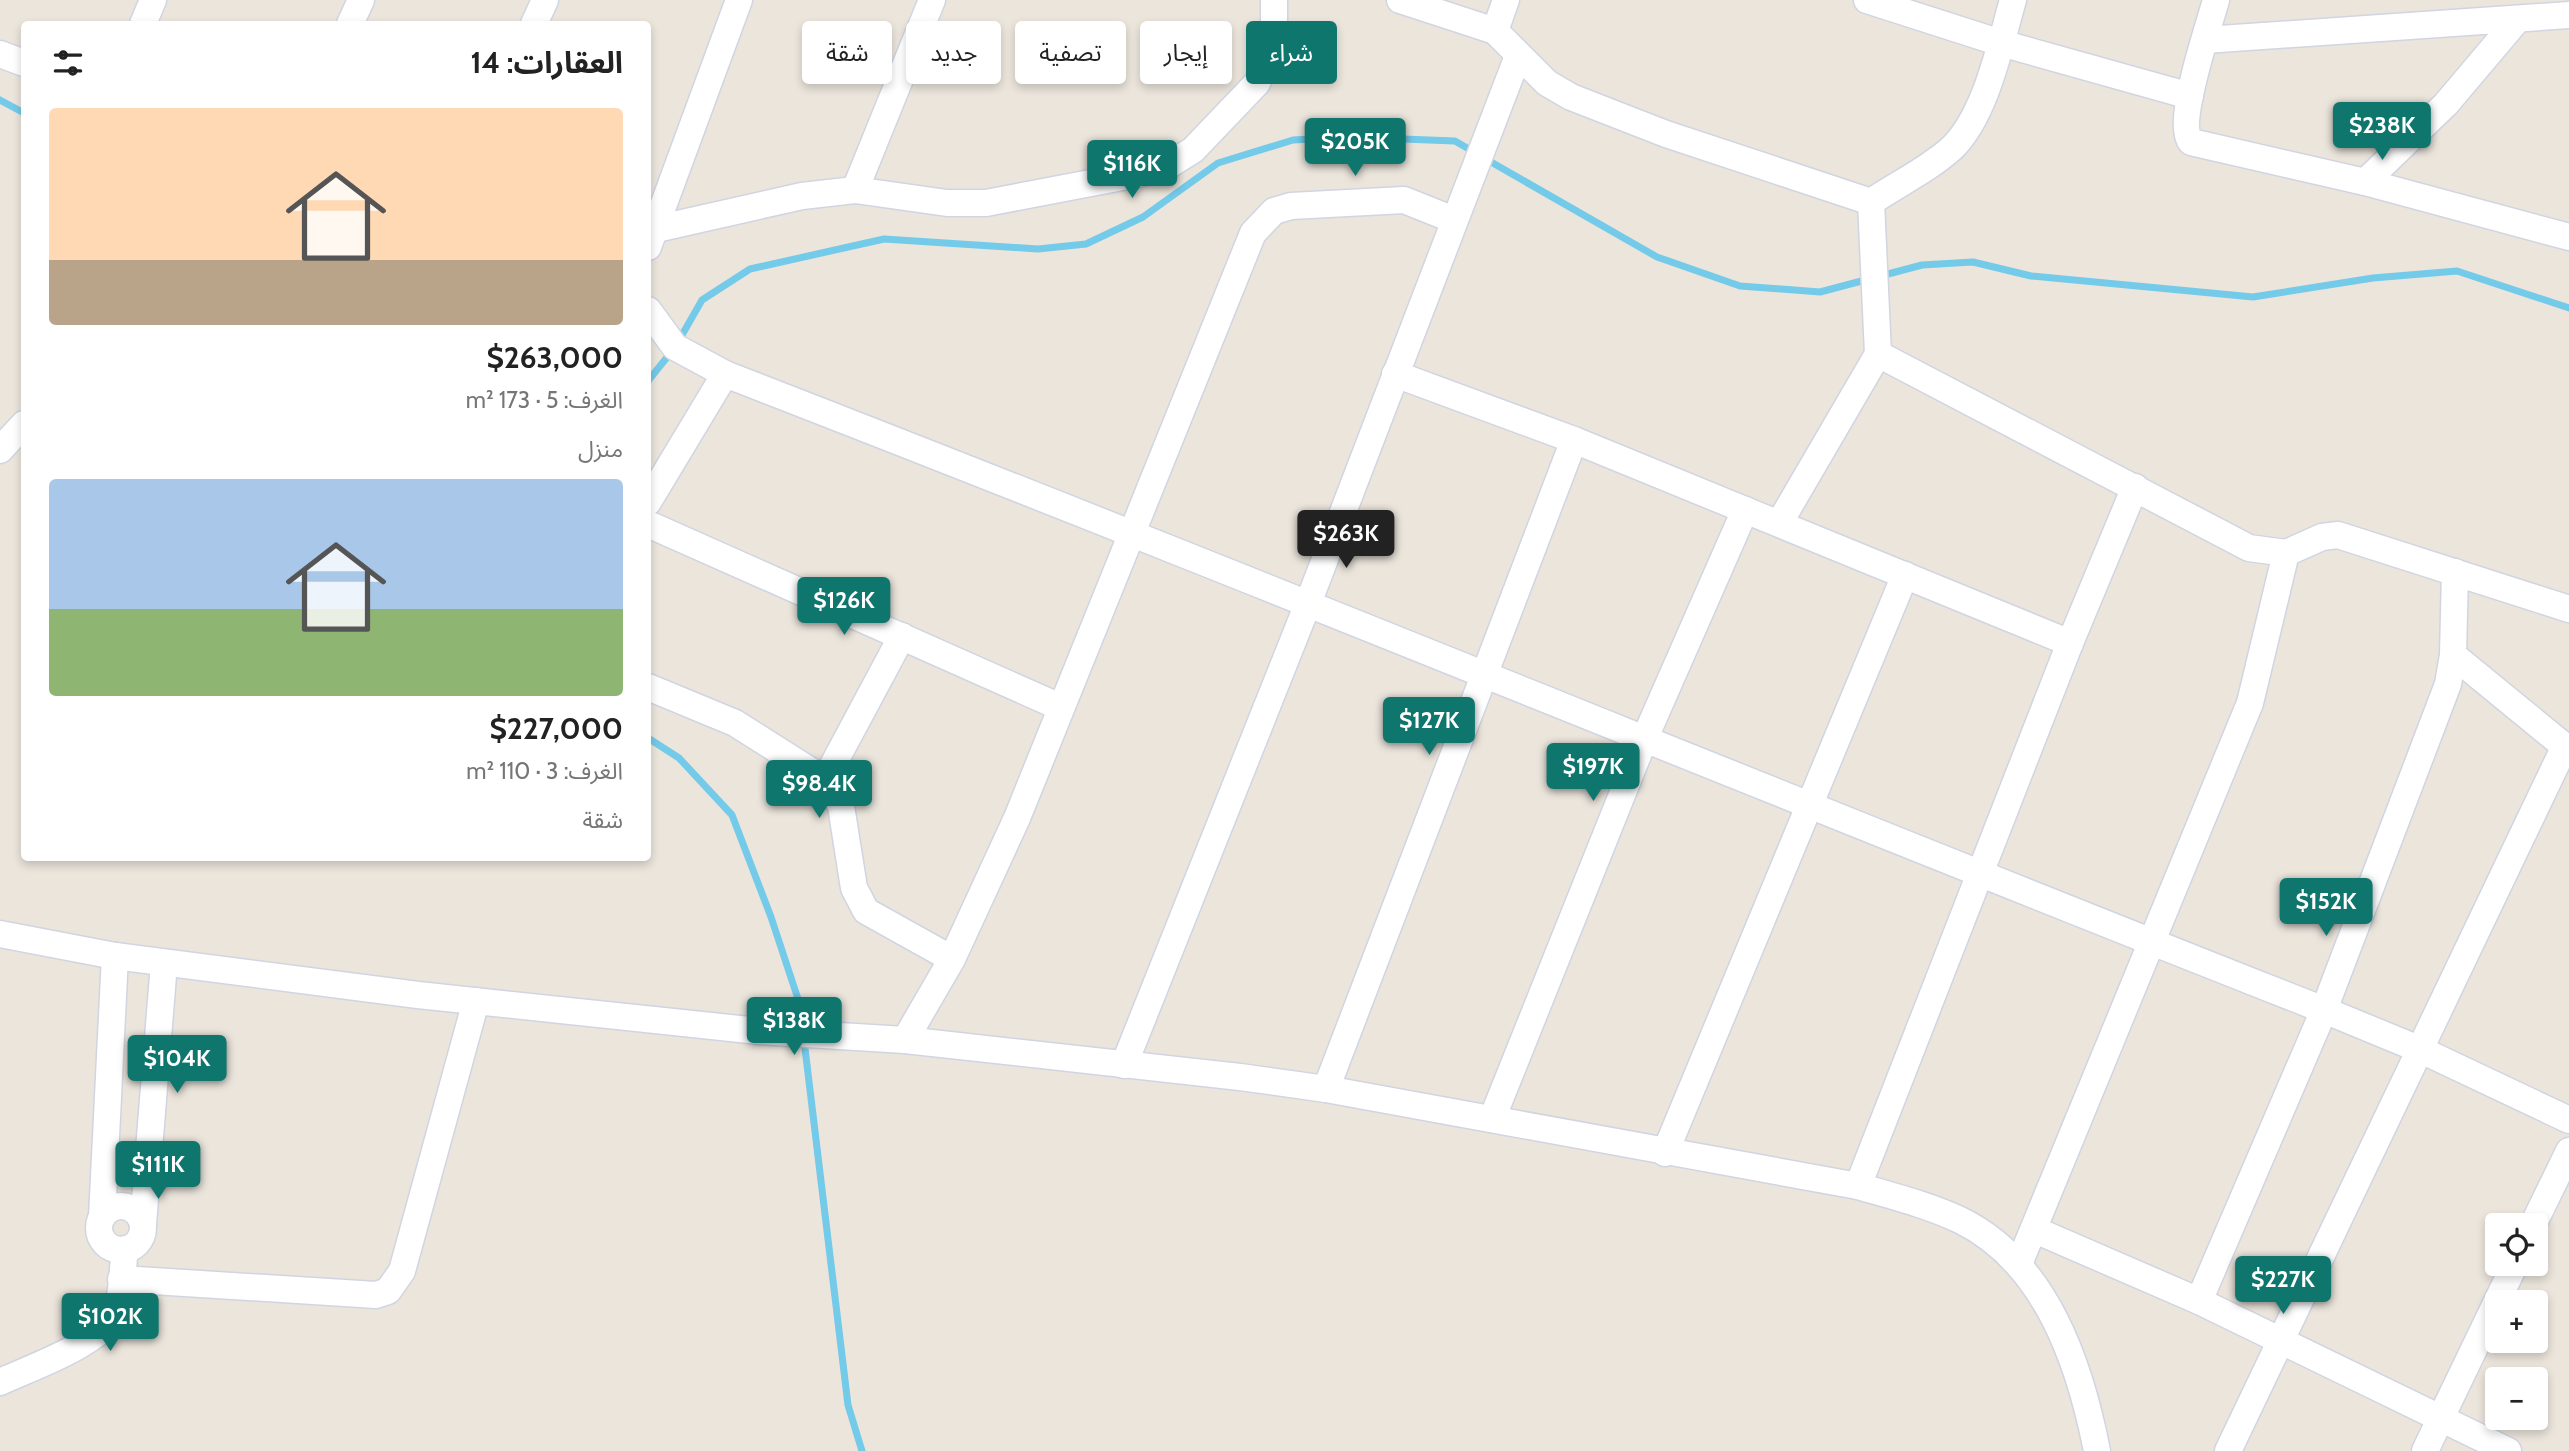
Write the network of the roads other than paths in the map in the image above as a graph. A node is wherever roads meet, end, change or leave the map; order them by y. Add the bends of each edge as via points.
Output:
1 (153, 0) edge
2 (361, 0) edge
3 (545, 0) edge
4 (739, 0) edge
5 (932, 0) edge
6 (1274, 0) edge
7 (1400, 0) edge
8 (1506, 0) edge
9 (1867, 0) edge
10 (2013, 0) edge
11 (2216, 0) edge
12 (2561, 11) edge
13 (2517, 20) junction
14 (144, 21) edge
15 (351, 21) edge
16 (535, 21) edge
17 (1496, 31) junction
18 (2205, 40) junction
19 (2001, 43) junction
20 (0, 54) edge
21 (1518, 56) junction
22 (21, 62) edge
23 (2190, 96) junction
24 (2365, 183) junction
25 (855, 190) junction
26 (1871, 202) junction
27 (1454, 220) junction
28 (2569, 237) edge
29 (652, 238) edge
30 (651, 314) edge
31 (1878, 354) junction
32 (725, 374) junction
33 (1395, 374) junction
34 (21, 427) edge
35 (1574, 440) junction
36 (0, 450) edge
37 (2135, 487) junction
38 (651, 497) edge
39 (1745, 510) junction
40 (1780, 522) junction
41 (651, 525) edge
42 (1133, 532) junction
43 (2286, 553) junction
44 (2455, 572) junction
45 (1905, 575) junction
46 (1307, 606) junction
47 (2569, 609) edge
48 (902, 636) junction
49 (2070, 643) junction
50 (2453, 655) junction
51 (1485, 677) junction
52 (651, 688) edge
53 (1060, 707) junction
54 (1644, 740) junction
55 (2567, 748) edge
56 (825, 780) junction
57 (1810, 804) junction
58 (1981, 871) junction
59 (0, 933) edge
60 (2152, 943) junction
61 (115, 956) junction
62 (951, 959) junction
63 (164, 963) junction
64 (475, 1001) junction
65 (2324, 1010) junction
66 (905, 1040) junction
67 (2421, 1050) junction
68 (1124, 1065) junction
69 (1326, 1089) junction
70 (1492, 1119) junction
71 (2569, 1120) edge
72 (2569, 1150) edge
73 (1665, 1153) junction
74 (1858, 1186) junction
75 (2539, 1213) edge
76 (102, 1217) junction
77 (143, 1224) junction
78 (2035, 1230) junction
79 (125, 1250) junction
80 (2019, 1264) junction
81 (2509, 1276) edge
82 (121, 1279) junction
83 (2199, 1301) junction
84 (2282, 1342) junction
85 (0, 1382) edge
86 (2440, 1418) junction
87 (2097, 1451) edge
88 (2228, 1451) edge
89 (2425, 1451) edge
90 (2508, 1451) edge

1 - 14 street
2 - 15 street
3 - 16 street
4 - 29 street
5 - 25 street
6 - 25 street via 1268,60 1257,83 1193,150 1169,165 986,203 947,203
7 - 17 street
8 - 17 street
9 - 19 street
10 - 19 street
11 - 18 street
12 - 13 street
13 - 18 street
13 - 24 street via 2446,104
17 - 21 street
18 - 23 street
19 - 23 street
19 - 26 street via 1966,131 1951,149
20 - 22 street
21 - 26 street via 1547,83 1571,97 1666,134
21 - 27 street
23 - 24 street via 2186,133 2196,145
24 - 28 street
25 - 29 street via 802,196
26 - 31 street
27 - 33 street
27 - 42 street via 1392,200 1291,205 1262,220
30 - 32 street via 675,347
31 - 37 street
31 - 40 street
32 - 38 street
32 - 42 street
33 - 35 street
33 - 46 street
34 - 36 street
35 - 39 street
35 - 51 street
37 - 43 street via 2249,548
37 - 49 street
39 - 40 street
39 - 54 street
40 - 45 street
41 - 48 street
42 - 46 street
42 - 53 street
43 - 44 street via 2338,535
43 - 60 street via 2250,703
44 - 47 street
44 - 50 street
45 - 49 street
45 - 57 street
46 - 51 street
46 - 68 street
48 - 53 street
48 - 56 street
49 - 58 street
50 - 55 street
50 - 65 street via 2448,684
51 - 54 street
51 - 69 street
52 - 56 street via 735,723
53 - 62 street via 1017,818
54 - 57 street
54 - 70 street
55 - 67 street
56 - 62 street via 841,806 854,888 866,911
57 - 58 street
57 - 73 street
58 - 60 street
58 - 74 street
59 - 61 street
60 - 65 street
60 - 78 street
61 - 63 street
61 - 76 street
62 - 66 street
63 - 64 street
63 - 77 street
64 - 66 street via 759,1031
64 - 82 street via 401,1270 388,1291 376,1295
65 - 67 street
65 - 83 street
66 - 68 street
67 - 71 street
67 - 84 street
68 - 69 street
69 - 70 street
70 - 73 street
72 - 75 street
73 - 74 street
74 - 80 street via 1962,1221
76 - 77 street via 116,1206 125,1206 140,1215
76 - 79 street via 103,1240
77 - 79 street via 139,1240
78 - 80 street
78 - 83 street
79 - 82 street
80 - 87 street via 2073,1355
81 - 86 street
82 - 85 street via 116,1310 102,1329
83 - 84 street
84 - 86 street
84 - 88 street
86 - 89 street
86 - 90 street

